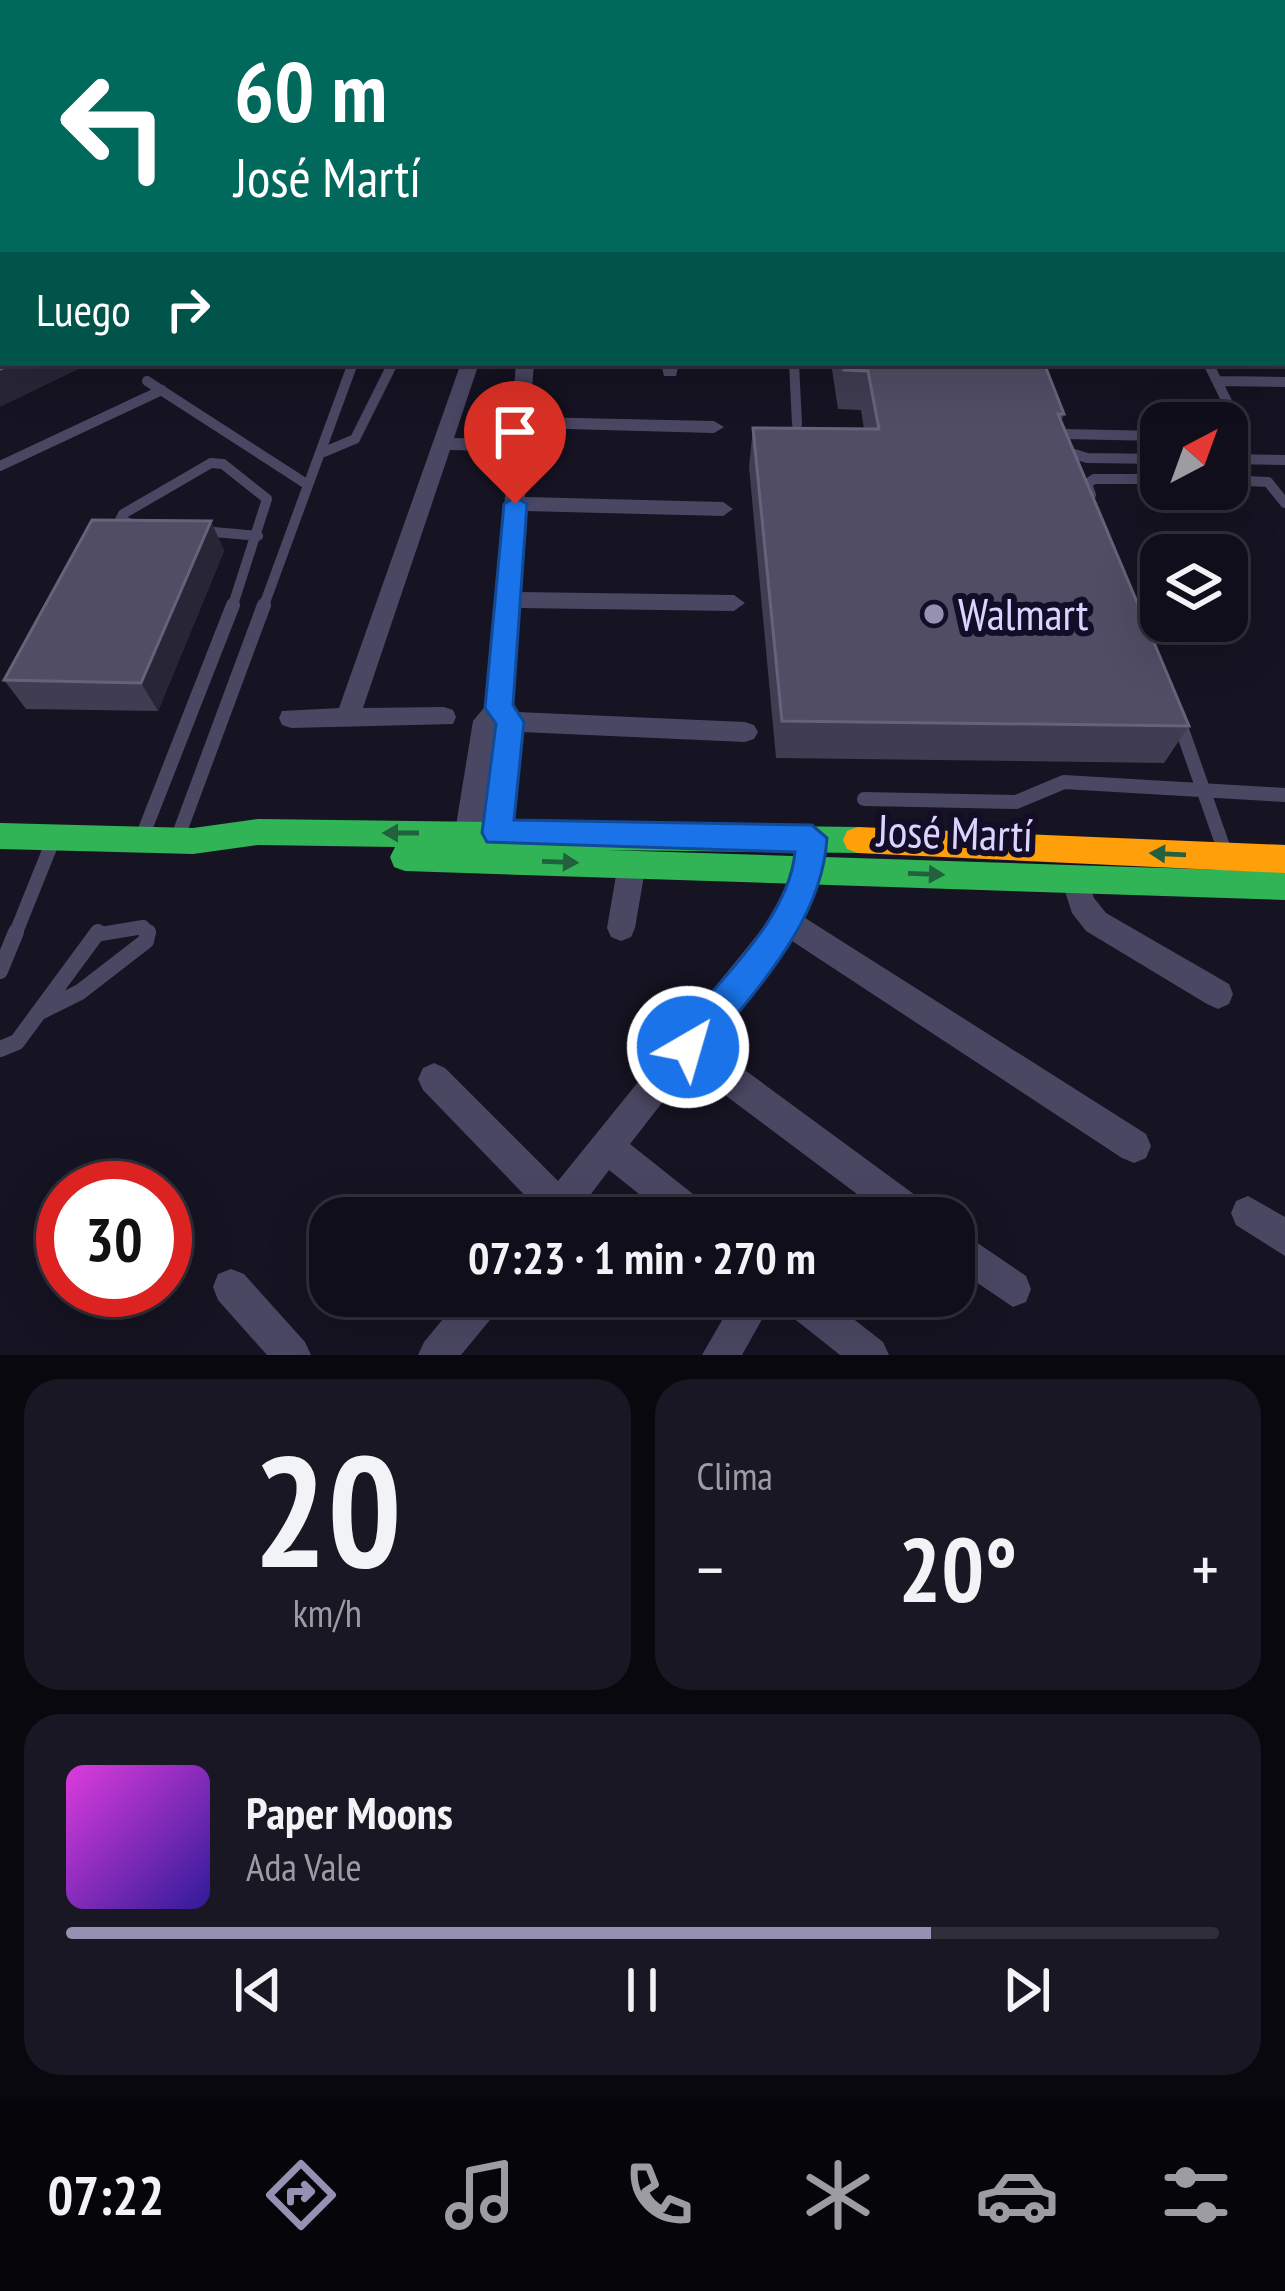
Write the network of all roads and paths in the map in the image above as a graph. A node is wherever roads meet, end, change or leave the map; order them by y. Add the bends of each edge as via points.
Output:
1 (352, 366) edge
2 (391, 366) edge
3 (469, 366) edge
4 (525, 366) edge
5 (794, 366) edge
6 (1210, 366) edge
7 (147, 381) dead end
8 (1218, 381) junction
9 (1285, 382) edge
10 (162, 390) junction
11 (1228, 402) edge
12 (1057, 418) edge
13 (521, 422) junction
14 (796, 424) edge
15 (714, 427) dead end
16 (1062, 434) junction
17 (1140, 436) edge
18 (441, 444) junction
19 (518, 445) junction
20 (324, 452) junction
21 (1140, 458) edge
22 (1248, 459) edge
23 (1285, 460) edge
24 (0, 466) edge
25 (1140, 479) edge
26 (1248, 481) edge
27 (308, 485) junction
28 (1285, 503) edge
29 (515, 504) junction
30 (723, 509) dead end
31 (1097, 510) edge
32 (150, 526) edge
33 (195, 530) edge
34 (258, 536) junction
35 (245, 574) junction
36 (276, 575) junction
37 (508, 600) junction
38 (734, 603) dead end
39 (1173, 704) edge
40 (348, 717) junction
41 (443, 717) dead end
42 (498, 717) junction
43 (291, 718) dead end
44 (745, 732) dead end
45 (1204, 792) junction
46 (1285, 795) edge
47 (864, 800) dead end
48 (0, 836) edge
49 (55, 836) junction
50 (812, 838) junction
51 (142, 839) junction
52 (185, 840) junction
53 (466, 846) junction
54 (496, 846) junction
55 (1227, 856) junction
56 (1285, 859) edge
57 (632, 864) junction
58 (809, 871) junction
59 (1075, 879) junction
60 (1238, 884) junction
61 (1285, 886) edge
62 (786, 921) junction
63 (621, 928) dead end
64 (0, 971) edge
65 (1218, 994) dead end
66 (38, 1012) junction
67 (688, 1047) junction
68 (0, 1049) edge
69 (434, 1079) dead end
70 (1134, 1146) dead end
71 (608, 1148) junction
72 (541, 1197) edge
73 (567, 1197) edge
74 (670, 1197) edge
75 (890, 1197) edge
76 (1248, 1214) dead end
77 (1285, 1238) edge
78 (975, 1260) edge
79 (231, 1287) dead end
80 (1013, 1288) dead end
81 (469, 1317) edge
82 (745, 1317) edge
83 (822, 1317) edge
84 (292, 1355) edge
85 (437, 1355) edge
86 (722, 1355) edge
87 (870, 1355) edge

1 - 20 lane
2 - 20 lane via 355,440
3 - 18 street
4 - 13 street
5 - 14 lane
6 - 8 lane
7 - 10 lane
8 - 9 lane
8 - 11 lane
10 - 24 lane
10 - 27 lane
12 - 16 lane
13 - 15 street
13 - 19 street
16 - 17 lane
16 - 21 lane via 1077,456
18 - 19 street
18 - 40 street
19 - 29 street
20 - 27 lane
22 - 23 lane
25 - 31 lane via 1089,480
26 - 28 lane via 1268,482
27 - 36 lane
29 - 30 street
29 - 37 street
32 - 34 lane via 120,520 218,463 266,495
33 - 34 lane
34 - 35 lane
35 - 36 lane
35 - 51 lane
36 - 52 lane
37 - 38 street
37 - 42 street
39 - 45 lane
40 - 41 street
40 - 43 street
42 - 44 street
42 - 53 street
42 - 54 street
45 - 46 lane
45 - 47 lane via 1064,782 1016,802
45 - 55 lane
48 - 49 main road, José Martí
49 - 51 main road, José Martí
49 - 64 lane
50 - 54 main road, José Martí
55 -> 50 main road, José Martí
50 - 58 street
51 - 52 main road, José Martí
52 - 53 main road, José Martí via 258,832
53 - 54 main road, José Martí
54 -> 57 main road, José Martí
55 - 56 main road, José Martí
55 - 60 lane
57 - 58 main road, José Martí
57 - 63 street
58 -> 59 main road, José Martí
58 - 62 street
59 - 60 main road, José Martí
59 - 65 street via 1096,922
60 - 61 main road, José Martí
62 - 67 street
62 - 70 street
66 - 66 lane via 99,932 148,932 80,992
66 - 68 lane via 17,1042
67 - 71 street
67 - 75 street
69 - 72 street
71 - 73 street
71 - 74 street
76 - 77 street
78 - 80 street
79 - 84 street
81 - 85 street
82 - 86 street
83 - 87 street

